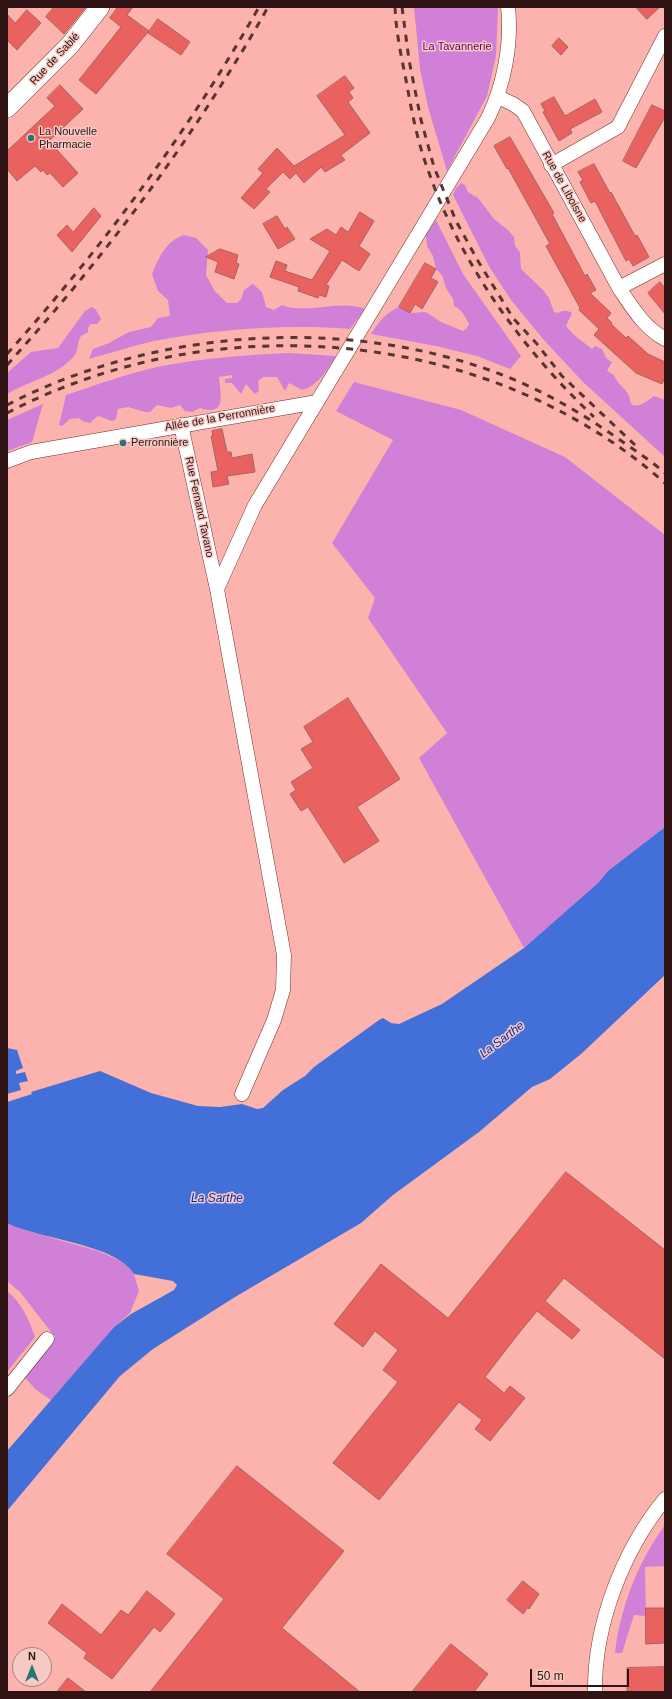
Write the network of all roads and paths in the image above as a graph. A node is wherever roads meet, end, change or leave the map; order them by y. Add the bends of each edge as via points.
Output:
1 (100, 7) edge
2 (508, 7) edge
3 (665, 36) edge
4 (498, 97) junction
5 (7, 108) edge
6 (551, 165) junction
7 (665, 264) edge
8 (619, 288) junction
9 (665, 339) edge
10 (317, 402) junction
11 (181, 425) junction
12 (7, 461) edge
13 (217, 589) junction
14 (242, 1094) dead end
15 (47, 1339) dead end
16 (7, 1389) edge
17 (665, 1498) edge
18 (595, 1692) edge

1 - 5 main road, Rue de Sablé via 70,45
2 - 4 street via 506,57
3 - 6 street via 618,127
4 - 6 street, Rue de Liboisne via 523,111
4 - 10 street via 488,118
6 - 8 street, Rue de Liboisne
7 - 8 street
8 - 9 street, Rue de Liboisne via 636,315 657,335
10 - 11 street, Allée de la Perronnière
10 - 13 street via 255,505
11 - 12 street, Allée de la Perronnière via 27,453
11 - 13 street, Rue Fernand Tavano
13 - 14 street, Rue Fernand Tavano via 284,955 283,990 274,1020
15 - 16 street
17 - 18 street via 632,1548 610,1601 597,1655

